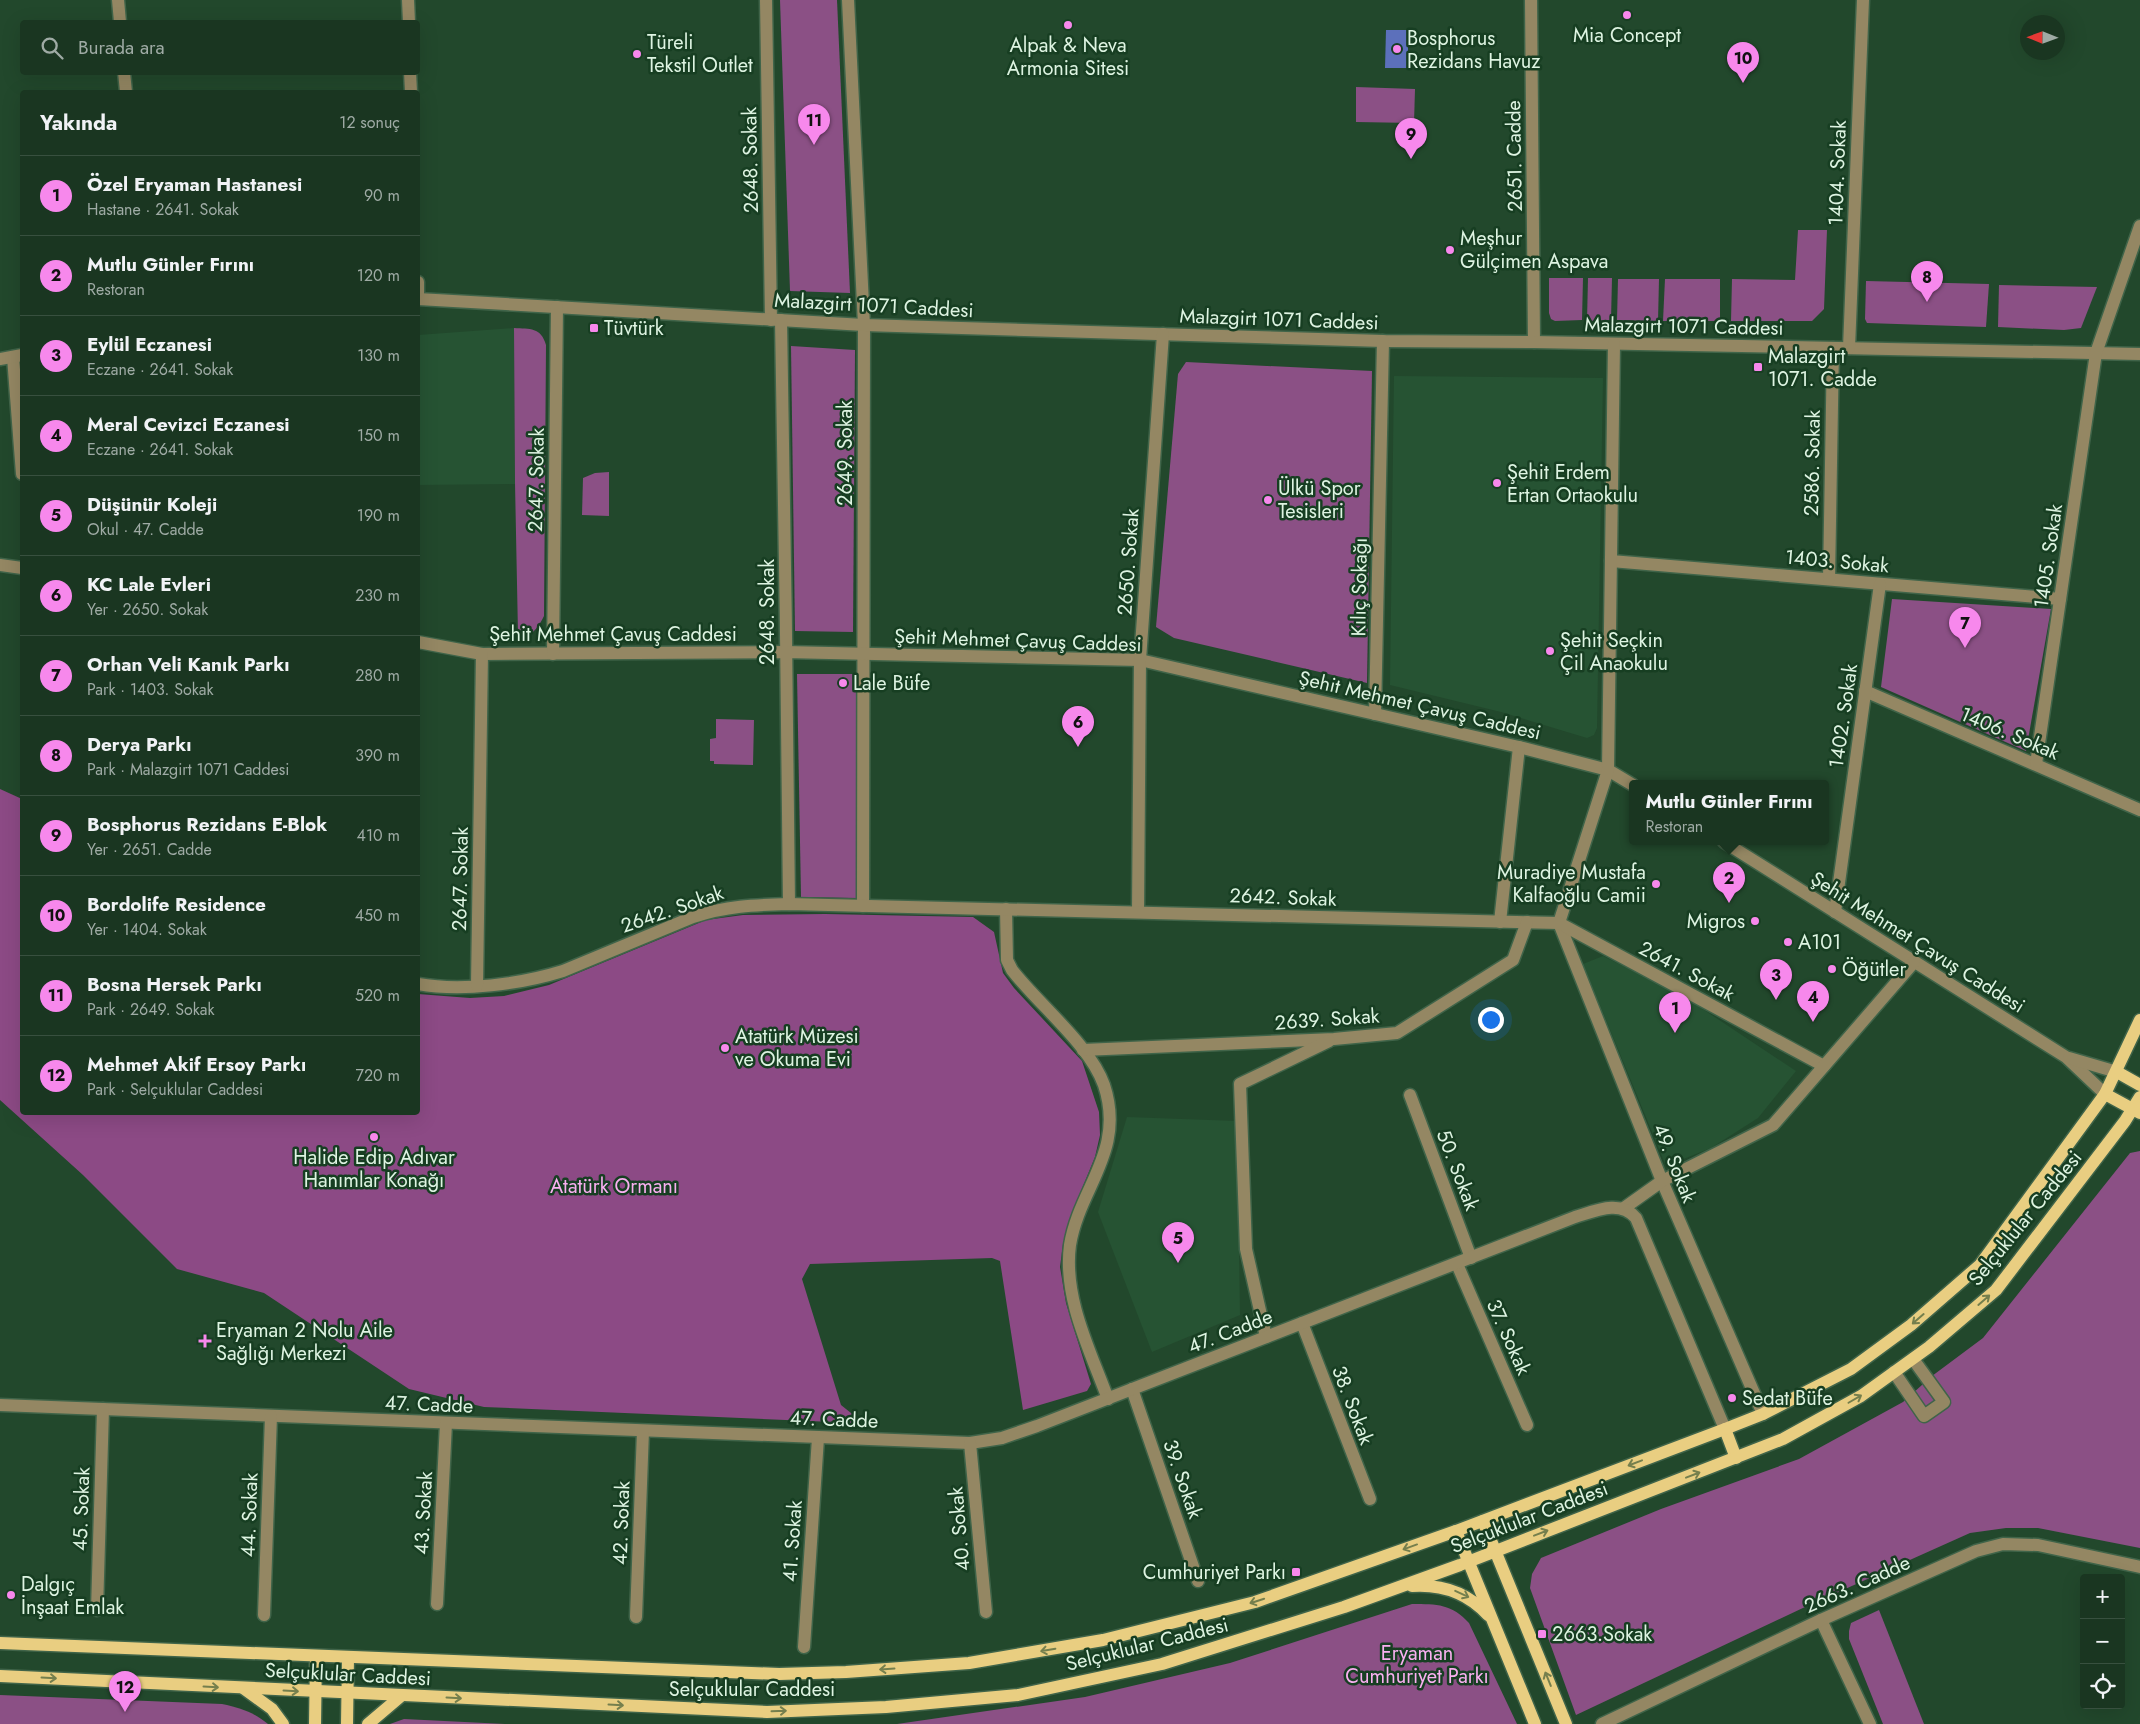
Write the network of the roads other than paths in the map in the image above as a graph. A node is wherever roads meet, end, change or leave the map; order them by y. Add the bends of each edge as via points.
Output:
1 (118, 0) edge
2 (408, 0) edge
3 (766, 0) edge
4 (848, 0) edge
5 (1531, 0) edge
6 (1863, 0) edge
7 (120, 20) edge
8 (409, 20) edge
9 (124, 75) edge
10 (410, 75) edge
11 (126, 90) edge
12 (411, 90) edge
13 (2140, 226) edge
14 (420, 299) edge
15 (557, 307) junction
16 (776, 320) junction
17 (864, 325) junction
18 (1163, 334) junction
19 (1383, 342) junction
20 (1534, 342) junction
21 (1614, 344) junction
22 (1833, 348) junction
23 (1849, 348) junction
24 (2096, 353) junction
25 (2140, 354) edge
26 (12, 357) edge
27 (20, 451) edge
28 (1611, 560) junction
29 (0, 564) edge
30 (20, 568) edge
31 (1829, 579) junction
32 (1880, 584) junction
33 (2060, 599) junction
34 (420, 642) edge
35 (785, 652) junction
36 (482, 654) junction
37 (553, 654) junction
38 (863, 654) junction
39 (1140, 660) junction
40 (1865, 691) junction
41 (1375, 714) junction
42 (1519, 746) junction
43 (2036, 764) junction
44 (1608, 770) junction
45 (1629, 783) edge
46 (2140, 810) edge
47 (1729, 845) edge
48 (789, 904) junction
49 (863, 906) junction
50 (1006, 909) junction
51 (1138, 912) junction
52 (1835, 912) junction
53 (1500, 922) junction
54 (1527, 922) junction
55 (1559, 923) junction
56 (1914, 962) junction
57 (420, 984) edge
58 (477, 985) junction
59 (2140, 1020) edge
60 (1334, 1039) junction
61 (1083, 1050) junction
62 (2066, 1057) junction
63 (1824, 1066) junction
64 (2116, 1072) junction
65 (2140, 1085) edge
66 (2105, 1094) junction
67 (1410, 1095) dead end
68 (2140, 1097) edge
69 (2136, 1111) edge
70 (1662, 1181) junction
71 (1624, 1208) junction
72 (1471, 1258) junction
73 (1457, 1264) junction
74 (1302, 1323) junction
75 (1266, 1337) junction
76 (1913, 1359) junction
77 (1894, 1372) junction
78 (1132, 1389) junction
79 (1108, 1399) junction
80 (0, 1405) edge
81 (103, 1409) junction
82 (1763, 1414) junction
83 (271, 1416) junction
84 (446, 1423) junction
85 (1527, 1425) dead end
86 (1725, 1430) junction
87 (643, 1431) junction
88 (818, 1438) junction
89 (970, 1443) junction
90 (1736, 1458) junction
91 (1370, 1499) dead end
92 (1483, 1521) junction
93 (1456, 1531) junction
94 (1495, 1550) junction
95 (1469, 1561) junction
96 (2140, 1567) edge
97 (1198, 1581) dead end
98 (1397, 1588) junction
99 (437, 1604) dead end
100 (97, 1610) dead end
101 (986, 1612) dead end
102 (264, 1615) dead end
103 (636, 1617) dead end
104 (1493, 1620) junction
105 (1820, 1620) junction
106 (0, 1643) edge
107 (804, 1647) dead end
108 (316, 1657) junction
109 (348, 1658) junction
110 (0, 1676) edge
111 (243, 1688) junction
112 (316, 1692) junction
113 (348, 1693) junction
114 (401, 1696) junction
115 (283, 1724) edge
116 (315, 1724) edge
117 (347, 1724) edge
118 (368, 1724) edge
119 (1536, 1724) edge
120 (1566, 1724) edge
121 (1602, 1724) edge
122 (1870, 1724) edge

1 - 7 street
2 - 8 street
3 - 16 street, 2648. Sokak
4 - 17 street, 2649. Sokak
5 - 20 street, 2651. Cadde
6 - 23 street, 1404. Sokak
9 - 11 street
10 - 12 street
13 - 24 street, 1405. Sokak
14 - 15 street, Malazgirt 1071 Caddesi
15 - 16 street, Malazgirt 1071 Caddesi
15 - 37 street, 2647. Sokak
16 - 17 street, Malazgirt 1071 Caddesi
16 - 35 street, 2648. Sokak via 786,537
17 - 18 street, Malazgirt 1071 Caddesi
17 - 38 street, 2649. Sokak
18 - 19 street, Malazgirt 1071 Caddesi
18 - 39 street, 2650. Sokak
19 - 20 street, Malazgirt 1071 Caddesi
19 - 41 street, Kılıç Sokağı
20 - 21 street, Malazgirt 1071 Caddesi
21 - 22 street, Malazgirt 1071 Caddesi
21 - 28 street
22 - 23 street, Malazgirt 1071 Caddesi
22 - 31 street, 2586. Sokak
23 - 24 street, Malazgirt 1071 Caddesi
24 - 25 street, Malazgirt 1071 Caddesi
24 - 33 street, 1405. Sokak
26 - 27 street
28 - 31 street, 1403. Sokak
28 - 44 street
29 - 30 street
31 - 32 street, 1403. Sokak
32 - 33 street, 1403. Sokak
32 - 40 street, 1402. Sokak
33 - 43 street, 1405. Sokak
34 - 36 street, Şehit Mehmet Çavuş Caddesi
35 - 37 street, Şehit Mehmet Çavuş Caddesi
35 - 38 street, Şehit Mehmet Çavuş Caddesi
35 - 48 street, 2648. Sokak
36 - 37 street, Şehit Mehmet Çavuş Caddesi
36 - 58 street, 2647. Sokak
38 - 39 street, Şehit Mehmet Çavuş Caddesi
38 - 49 street, 2649. Sokak
39 - 41 street, Şehit Mehmet Çavuş Caddesi
39 - 51 street, 2650. Sokak
40 - 43 street, 1406. Sokak
40 - 52 street, 1402. Sokak
41 - 42 street, Şehit Mehmet Çavuş Caddesi
42 - 44 street, Şehit Mehmet Çavuş Caddesi
42 - 53 street
43 - 46 street, 1406. Sokak
44 - 45 street, Şehit Mehmet Çavuş Caddesi
44 - 55 street
47 - 52 street, Şehit Mehmet Çavuş Caddesi
48 - 49 street, 2642. Sokak
48 - 58 street, 2642. Sokak via 736,906 712,911 556,973 522,982
49 - 50 street, 2642. Sokak
50 - 51 street, 2642. Sokak
50 - 61 street via 1007,960 1012,970
51 - 53 street, 2642. Sokak
52 - 56 street, Şehit Mehmet Çavuş Caddesi
53 - 54 street, 2642. Sokak
54 - 55 street, 2642. Sokak
54 - 60 street, 2639. Sokak via 1513,960 1397,1033
55 - 63 street, 2641. Sokak
55 - 70 street, 49. Sokak
56 - 62 street, Şehit Mehmet Çavuş Caddesi
56 - 63 street
57 - 58 street, 2642. Sokak
59 - 64 main road, Selçuklular Caddesi
60 - 61 street, 2639. Sokak
60 - 75 street via 1240,1084 1246,1249
61 - 79 street via 1104,1084 1110,1124 1104,1155 1070,1244 1070,1280 1076,1313
62 - 64 street, Şehit Mehmet Çavuş Caddesi
62 - 66 street, Şehit Mehmet Çavuş Caddesi
63 - 70 street via 1773,1125
64 - 65 main road
64 - 66 main road, Selçuklular Caddesi
66 - 69 main road
66 -> 82 main road, Selçuklular Caddesi via 1980,1265 1911,1325 1852,1369
67 - 72 street, 50. Sokak
68 - 69 main road, Selçuklular Caddesi
76 -> 69 main road, Selçuklular Caddesi via 1996,1290
70 - 71 street
70 - 82 street, 49. Sokak
71 - 72 street, 47. Cadde via 1604,1209 1575,1217
71 - 86 street via 1636,1218
72 - 73 street, 47. Cadde
73 - 74 street, 47. Cadde
73 - 85 street, 37. Sokak
74 - 75 street, 47. Cadde
74 - 91 street, 38. Sokak
75 - 78 street, 47. Cadde
76 - 77 main road, Selçuklular Caddesi
76 - 77 street via 1944,1402 1924,1416
90 -> 77 main road, Selçuklular Caddesi via 1783,1439 1861,1396
78 - 79 street, 47. Cadde
78 - 97 street, 39. Sokak
79 - 89 street, 47. Cadde via 1002,1438
80 - 81 street, 47. Cadde
81 - 83 street, 47. Cadde
81 - 100 street, 45. Sokak
82 - 86 main road, Selçuklular Caddesi
83 - 84 street, 47. Cadde
83 - 102 street, 44. Sokak
84 - 87 street, 47. Cadde
84 - 99 street, 43. Sokak
86 - 90 main road
86 -> 92 main road, Selçuklular Caddesi
87 - 88 street, 47. Cadde
87 - 103 street, 42. Sokak
88 - 89 street, 47. Cadde
88 - 107 street, 41. Sokak
89 - 101 street, 40. Sokak
94 -> 90 main road, Selçuklular Caddesi
92 - 93 main road, Selçuklular Caddesi
92 - 94 main road
93 - 95 main road
93 -> 109 main road, Selçuklular Caddesi via 1255,1602 1103,1640 969,1663 778,1674
94 - 95 main road, Selçuklular Caddesi
120 -> 94 main road
95 - 98 main road, Selçuklular Caddesi
95 - 104 main road
96 - 105 street, 2663. Cadde via 2038,1545 2003,1544 1976,1551
98 -> 104 main road via 1424,1586 1456,1591 1473,1600
114 -> 98 main road, Selçuklular Caddesi via 767,1712 886,1707 1018,1694 1162,1664
104 - 119 main road
105 - 121 street, 2663. Cadde
105 - 122 street
106 - 108 main road, Selçuklular Caddesi
108 - 109 main road, Selçuklular Caddesi
108 - 112 main road
109 - 113 main road
110 -> 111 main road, Selçuklular Caddesi
111 -> 112 main road, Selçuklular Caddesi
111 - 115 main road via 272,1709
112 - 113 main road, Selçuklular Caddesi
112 - 116 main road
113 - 114 main road, Selçuklular Caddesi
113 - 117 main road
114 - 118 main road

